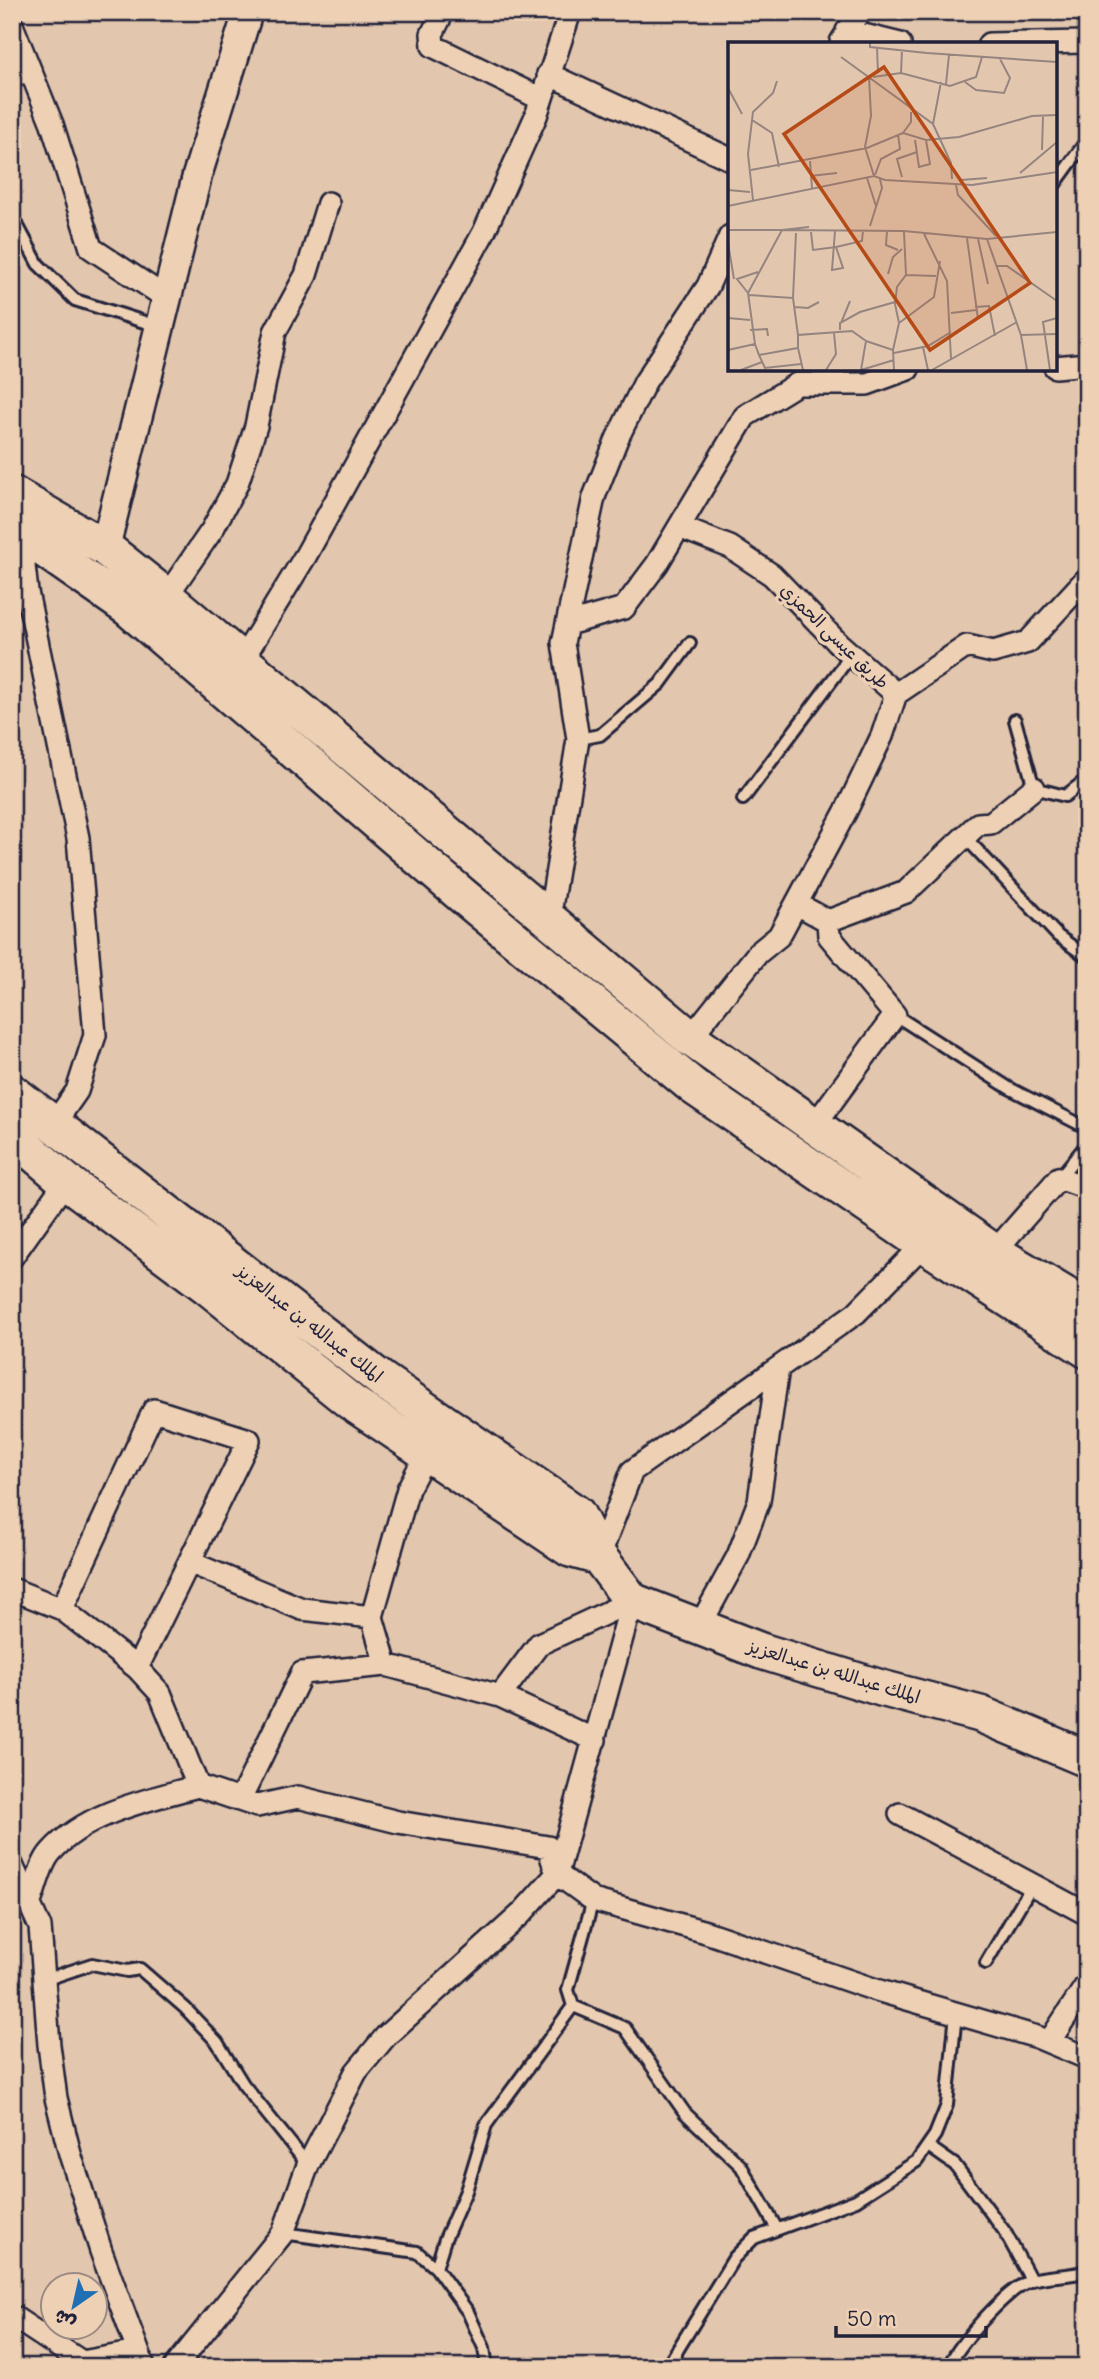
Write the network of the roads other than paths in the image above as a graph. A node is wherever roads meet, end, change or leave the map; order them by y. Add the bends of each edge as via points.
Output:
1 (248, 12) edge
2 (443, 12) edge
3 (570, 12) edge
4 (860, 12) edge
5 (12, 26) edge
6 (844, 38) edge
7 (881, 42) edge
8 (1087, 42) edge
9 (1057, 43) edge
10 (548, 74) junction
11 (22, 78) edge
12 (541, 99) junction
13 (1087, 139) edge
14 (728, 158) edge
15 (1057, 181) edge
16 (328, 203) dead end
17 (12, 215) edge
18 (728, 241) edge
19 (168, 299) junction
20 (160, 327) junction
21 (1087, 364) edge
22 (1057, 367) edge
23 (903, 371) edge
24 (19, 514) edge
25 (678, 527) junction
26 (105, 548) junction
27 (1087, 578) edge
28 (166, 597) junction
29 (568, 624) junction
30 (690, 643) dead end
31 (851, 655) junction
32 (242, 660) junction
33 (896, 694) junction
34 (1015, 720) dead end
35 (578, 739) junction
36 (1087, 779) edge
37 (1034, 788) junction
38 (743, 799) dead end
39 (965, 837) junction
40 (797, 904) junction
41 (549, 920) junction
42 (828, 921) junction
43 (1087, 957) edge
44 (895, 1015) junction
45 (690, 1038) junction
46 (12, 1092) edge
47 (54, 1124) junction
48 (814, 1126) junction
49 (1087, 1128) edge
50 (12, 1135) edge
51 (1087, 1144) edge
52 (1059, 1178) junction
53 (66, 1181) junction
54 (1087, 1188) edge
55 (933, 1230) junction
56 (994, 1252) junction
57 (12, 1257) edge
58 (1087, 1308) edge
59 (1087, 1350) edge
60 (778, 1368) junction
61 (427, 1453) junction
62 (599, 1558) junction
63 (189, 1562) junction
64 (12, 1589) edge
65 (632, 1601) junction
66 (62, 1609) junction
67 (372, 1617) junction
68 (699, 1627) junction
69 (386, 1665) junction
70 (137, 1668) junction
71 (500, 1696) junction
72 (594, 1740) junction
73 (1087, 1759) edge
74 (198, 1786) junction
75 (240, 1800) junction
76 (900, 1814) dead end
77 (12, 1865) edge
78 (557, 1874) junction
79 (1032, 1885) junction
80 (593, 1900) junction
81 (30, 1902) junction
82 (1087, 1914) edge
83 (986, 1963) dead end
84 (44, 1980) junction
85 (1087, 1984) edge
86 (573, 2006) junction
87 (956, 2013) junction
88 (1049, 2042) junction
89 (1087, 2058) edge
90 (928, 2146) junction
91 (308, 2165) junction
92 (777, 2229) junction
93 (283, 2233) junction
94 (436, 2268) junction
95 (1087, 2271) edge
96 (1031, 2280) junction
97 (12, 2316) edge
98 (140, 2360) edge
99 (81, 2364) edge
100 (175, 2367) edge
101 (487, 2367) edge
102 (667, 2367) edge
103 (948, 2367) edge

1 - 19 street via 197,176
2 - 12 street via 432,34 433,46
3 - 10 street
4 - 6 street
5 - 11 street
6 - 7 street
8 - 9 street
10 - 12 street
10 - 14 street
11 - 19 street via 52,124 91,248
12 - 32 street via 484,232 306,555
13 - 15 lane
16 - 28 street via 306,275 275,331 256,426 237,484
17 - 20 lane via 38,264 75,300
18 - 29 street via 708,286 645,382 617,439 594,497
19 - 20 street
20 - 26 street
21 - 22 street
23 - 25 street via 867,384 797,384 745,416
24 - 26 main road
24 - 47 street via 27,592 78,838 95,1035 77,1090
24 - 55 main road via 463,896 694,1087
25 - 29 street via 624,608
25 - 31 street, طريق عيسى الحمزي via 730,547 772,575
26 - 28 main road
27 - 33 street, طريق عيسى الحمزي via 1028,642 993,652 967,646
28 - 32 main road
29 - 35 street via 564,643
30 - 35 lane via 650,692 600,735
31 - 33 street, طريق عيسى الحمزي
31 - 38 lane
32 - 41 main road
33 - 40 street via 882,736
34 - 37 lane
35 - 41 street
36 - 37 lane via 1065,796
37 - 39 street via 991,823 978,824
39 - 42 street via 906,892
39 - 43 lane via 1058,936
40 - 42 street
40 - 45 street via 779,936 758,953
41 - 45 main road
42 - 44 street via 829,936
44 - 48 street
44 - 49 lane via 998,1082
45 - 48 main road
46 - 47 main road, الملك عبدالله بن عبدالعزيز
47 - 62 main road, الملك عبدالله بن عبدالعزيز via 382,1380 577,1514
48 - 55 main road
50 - 53 main road, الملك عبدالله بن عبدالعزيز
51 - 52 lane
52 - 54 street
52 - 56 street
53 - 57 street
53 - 61 main road, الملك عبدالله بن عبدالعزيز via 351,1402
55 - 56 main road
55 - 59 main road
55 - 60 street via 856,1313
56 - 58 main road
60 - 62 street via 632,1471
60 - 68 street via 760,1501 738,1556
61 - 62 main road, الملك عبدالله بن عبدالعزيز via 570,1549
61 - 67 street via 408,1489
62 - 65 main road, الملك عبدالله بن عبدالعزيز
63 - 66 street via 249,1440 154,1410
63 - 67 street via 302,1609
63 - 70 street
64 - 66 street
65 - 68 main road, الملك عبدالله بن عبدالعزيز
65 - 71 street via 538,1644
65 - 72 street
66 - 70 street
67 - 69 street
68 - 73 main road, الملك عبدالله بن عبدالعزيز via 761,1651 980,1714
69 - 71 street
69 - 75 street via 302,1673
70 - 74 street via 160,1693
71 - 72 street
72 - 78 street
74 - 75 street
74 - 81 street via 135,1804 80,1827 49,1854
75 - 78 street via 257,1806 298,1797 398,1822 548,1847
76 - 79 street
77 - 81 street
78 - 80 street
78 - 91 street via 521,1913 386,2036 356,2072
79 - 82 street
79 - 83 lane
80 - 86 lane via 568,1990
80 - 87 street
81 - 84 street via 40,1927
84 - 91 lane via 92,1964 140,1969 217,2042 243,2084
84 - 98 street via 56,2098 97,2239
85 - 88 street
86 - 92 lane via 625,2028 685,2113 741,2166
86 - 94 lane via 486,2125
87 - 88 street
87 - 90 lane via 947,2105
88 - 89 street
90 - 92 lane via 917,2161 856,2200
90 - 96 lane via 955,2165 1005,2232
91 - 93 street
92 - 102 lane via 754,2238 734,2258
93 - 94 lane via 417,2252
93 - 100 street
94 - 101 lane via 468,2312 484,2347
95 - 96 lane
96 - 103 lane via 996,2306 956,2350
97 - 99 street
98 - 99 street

